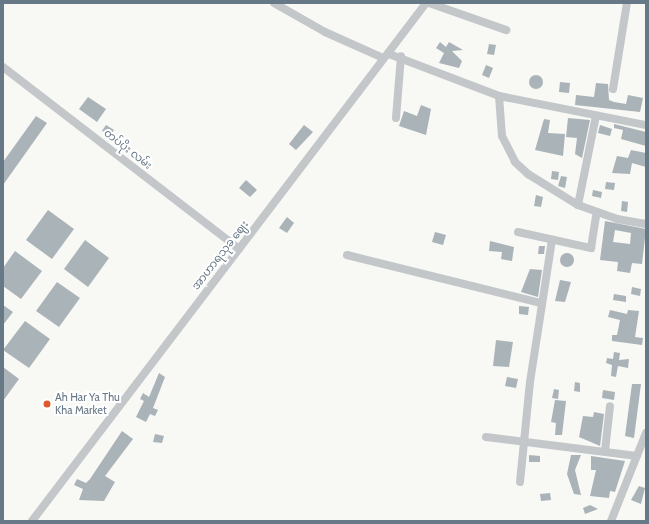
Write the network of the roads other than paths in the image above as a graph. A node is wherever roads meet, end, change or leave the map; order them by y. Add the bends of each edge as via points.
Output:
1 (274, 3) edge
2 (426, 3) edge
3 (429, 3) edge
4 (627, 3) edge
5 (506, 30) dead end
6 (386, 56) junction
7 (401, 56) junction
8 (3, 67) edge
9 (613, 89) dead end
10 (499, 96) junction
11 (596, 116) junction
12 (396, 118) dead end
13 (646, 125) edge
14 (578, 205) junction
15 (596, 212) junction
16 (646, 224) edge
17 (518, 232) dead end
18 (552, 240) junction
19 (239, 249) junction
20 (347, 255) dead end
21 (541, 303) junction
22 (610, 406) dead end
23 (646, 433) edge
24 (486, 437) dead end
25 (524, 440) junction
26 (605, 451) junction
27 (637, 456) junction
28 (520, 482) dead end
29 (32, 521) edge
30 (611, 521) edge

1 - 6 street via 325,32
2 - 6 street, အာဟာရသုခ ဈေး
3 - 5 street
4 - 9 street
6 - 7 street
6 - 19 street, အာဟာရသုခ ဈေး
7 - 10 street
7 - 12 street
8 - 19 street, တပ်ပိုး လမ်း
10 - 11 street
10 - 14 street via 502,136 515,162 528,174
11 - 13 street
11 - 14 street
14 - 15 street
15 - 16 street
15 - 18 street via 591,248
17 - 18 street
18 - 21 street
19 - 29 street, အာဟာရသုခ ဈေး
20 - 21 street
21 - 25 street
22 - 26 street
23 - 27 street
24 - 25 street
25 - 26 street
25 - 28 street
26 - 27 street
27 - 30 street

